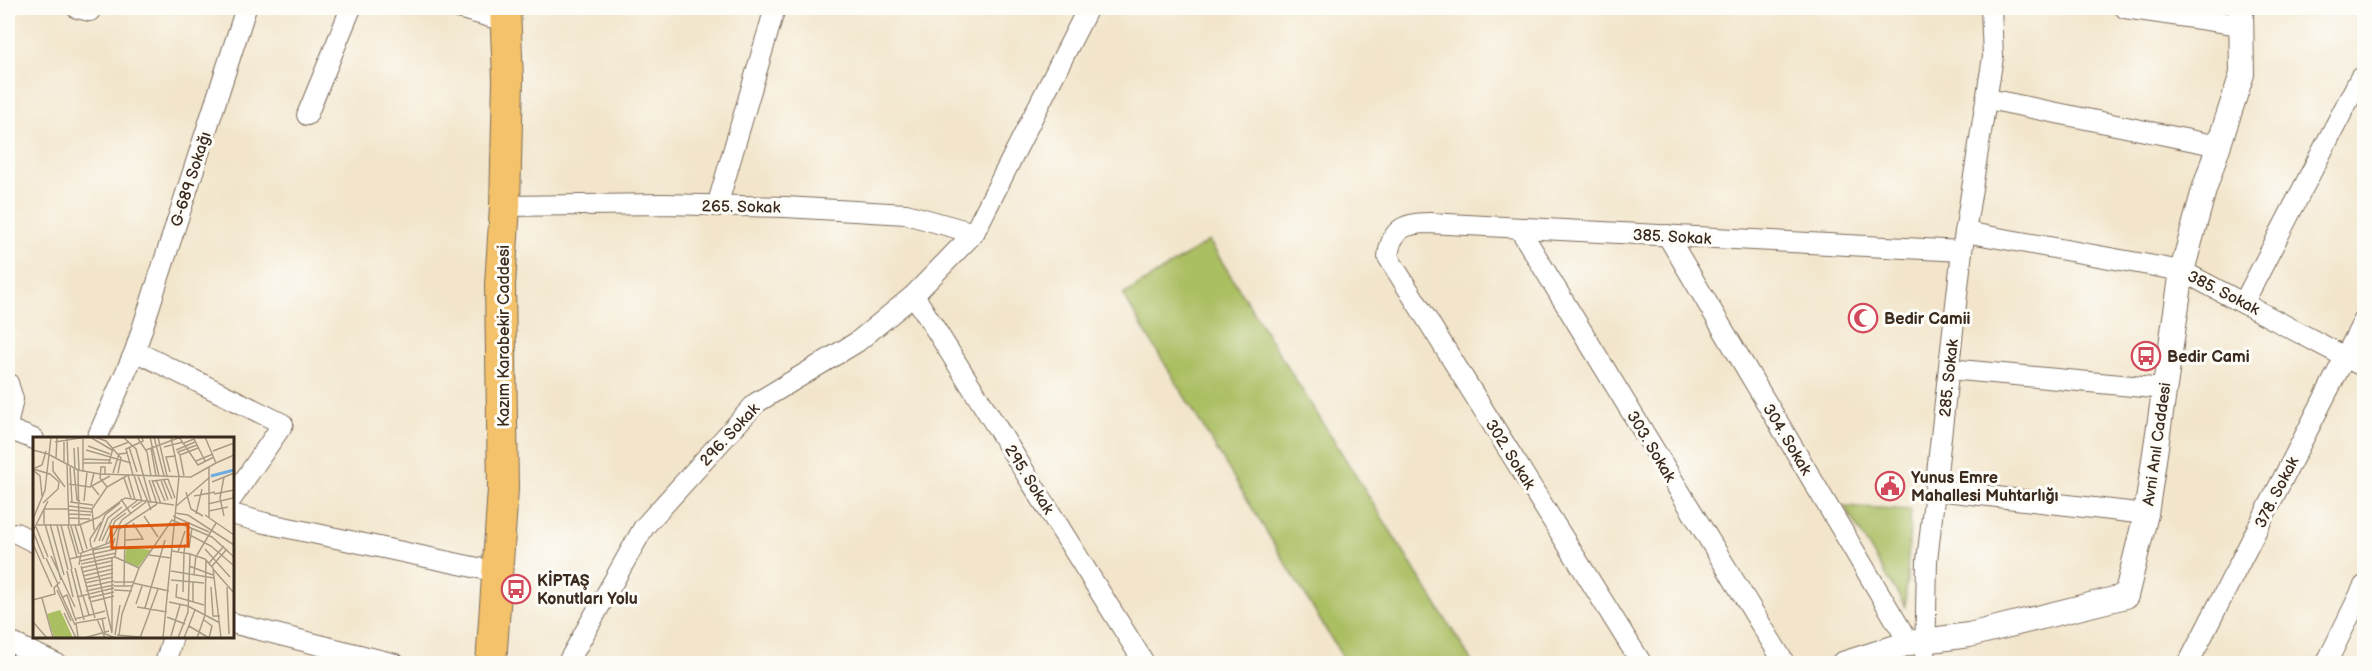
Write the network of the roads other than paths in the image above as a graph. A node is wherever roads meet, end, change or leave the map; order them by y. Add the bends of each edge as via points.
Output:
1 (77, 8) edge
2 (91, 8) edge
3 (246, 8) edge
4 (351, 8) edge
5 (458, 8) edge
6 (775, 8) edge
7 (1088, 8) edge
8 (1991, 8) edge
9 (2125, 8) edge
10 (505, 14) edge
11 (2241, 16) edge
12 (2364, 77) edge
13 (1988, 99) junction
14 (307, 115) dead end
15 (2219, 146) junction
16 (717, 206) junction
17 (505, 207) junction
18 (1520, 228) junction
19 (974, 233) junction
20 (1667, 235) junction
21 (1964, 241) junction
22 (1390, 242) joint
23 (2182, 271) junction
24 (914, 295) junction
25 (2244, 302) junction
26 (2364, 320) edge
27 (135, 351) junction
28 (2344, 357) junction
29 (2364, 367) edge
30 (1949, 369) junction
31 (8, 383) edge
32 (2164, 388) junction
33 (8, 422) edge
34 (8, 429) edge
35 (97, 437) edge
36 (33, 439) edge
37 (1936, 490) junction
38 (234, 495) edge
39 (2146, 513) junction
40 (234, 515) edge
41 (16, 533) dead end
42 (33, 542) edge
43 (498, 572) junction
44 (2364, 586) edge
45 (234, 623) edge
46 (172, 638) edge
47 (8, 641) edge
48 (1919, 649) edge
49 (57, 663) edge
50 (165, 663) edge
51 (395, 663) edge
52 (491, 663) edge
53 (567, 663) edge
54 (1145, 663) edge
55 (1642, 663) edge
56 (1785, 663) edge
57 (1843, 663) edge
58 (2188, 663) edge
59 (2326, 663) edge

1 - 2 street
3 - 27 street, G-689 Sokağı
4 - 14 street
5 - 10 street
6 - 16 street
7 - 19 street, 296. Sokak
8 - 13 street, 285. Sokak via 1993,57
9 - 11 street
10 - 17 main road, Kazım Karabekir Caddesi
11 - 15 street, Avni Anıl Caddesi via 2242,74
12 - 25 street via 2360,78
13 - 15 street
13 - 21 street, 285. Sokak
15 - 23 street, Avni Anıl Caddesi
16 - 17 street, 265. Sokak
16 - 19 street, 265. Sokak via 906,214
17 - 43 main road, Kazım Karabekir Caddesi via 500,285 503,489
18 - 20 street, 385. Sokak
18 - 22 street, 385. Sokak via 1412,223 1397,231
18 - 56 street, 303. Sokak
19 - 24 street, 296. Sokak
20 - 21 street, 385. Sokak
20 - 48 street, 304. Sokak
21 - 23 street, 385. Sokak
21 - 30 street, 285. Sokak
22 - 55 street, 302. Sokak via 1388,257
23 - 25 street, 385. Sokak
23 - 32 street, Avni Anıl Caddesi
24 - 53 street, 296. Sokak via 857,342 756,403 644,527
24 - 54 street, 295. Sokak
25 - 28 street, 385. Sokak
26 - 28 street, 378. Sokak
27 - 35 street, G-689 Sokağı
27 - 38 street via 283,424
28 - 29 street, 385. Sokak
28 - 58 street, 378. Sokak
30 - 32 street
30 - 37 street, 285. Sokak
31 - 33 street via 14,399
32 - 39 street, Avni Anıl Caddesi
34 - 36 street
37 - 39 street
37 - 48 street, 285. Sokak
39 - 48 street, Avni Anıl Caddesi via 2126,596
40 - 43 street
41 - 42 street
43 - 52 main road, Kazım Karabekir Caddesi
44 - 59 street
45 - 51 street
46 - 50 street
47 - 49 street
48 - 57 street, Avni Anıl Caddesi

